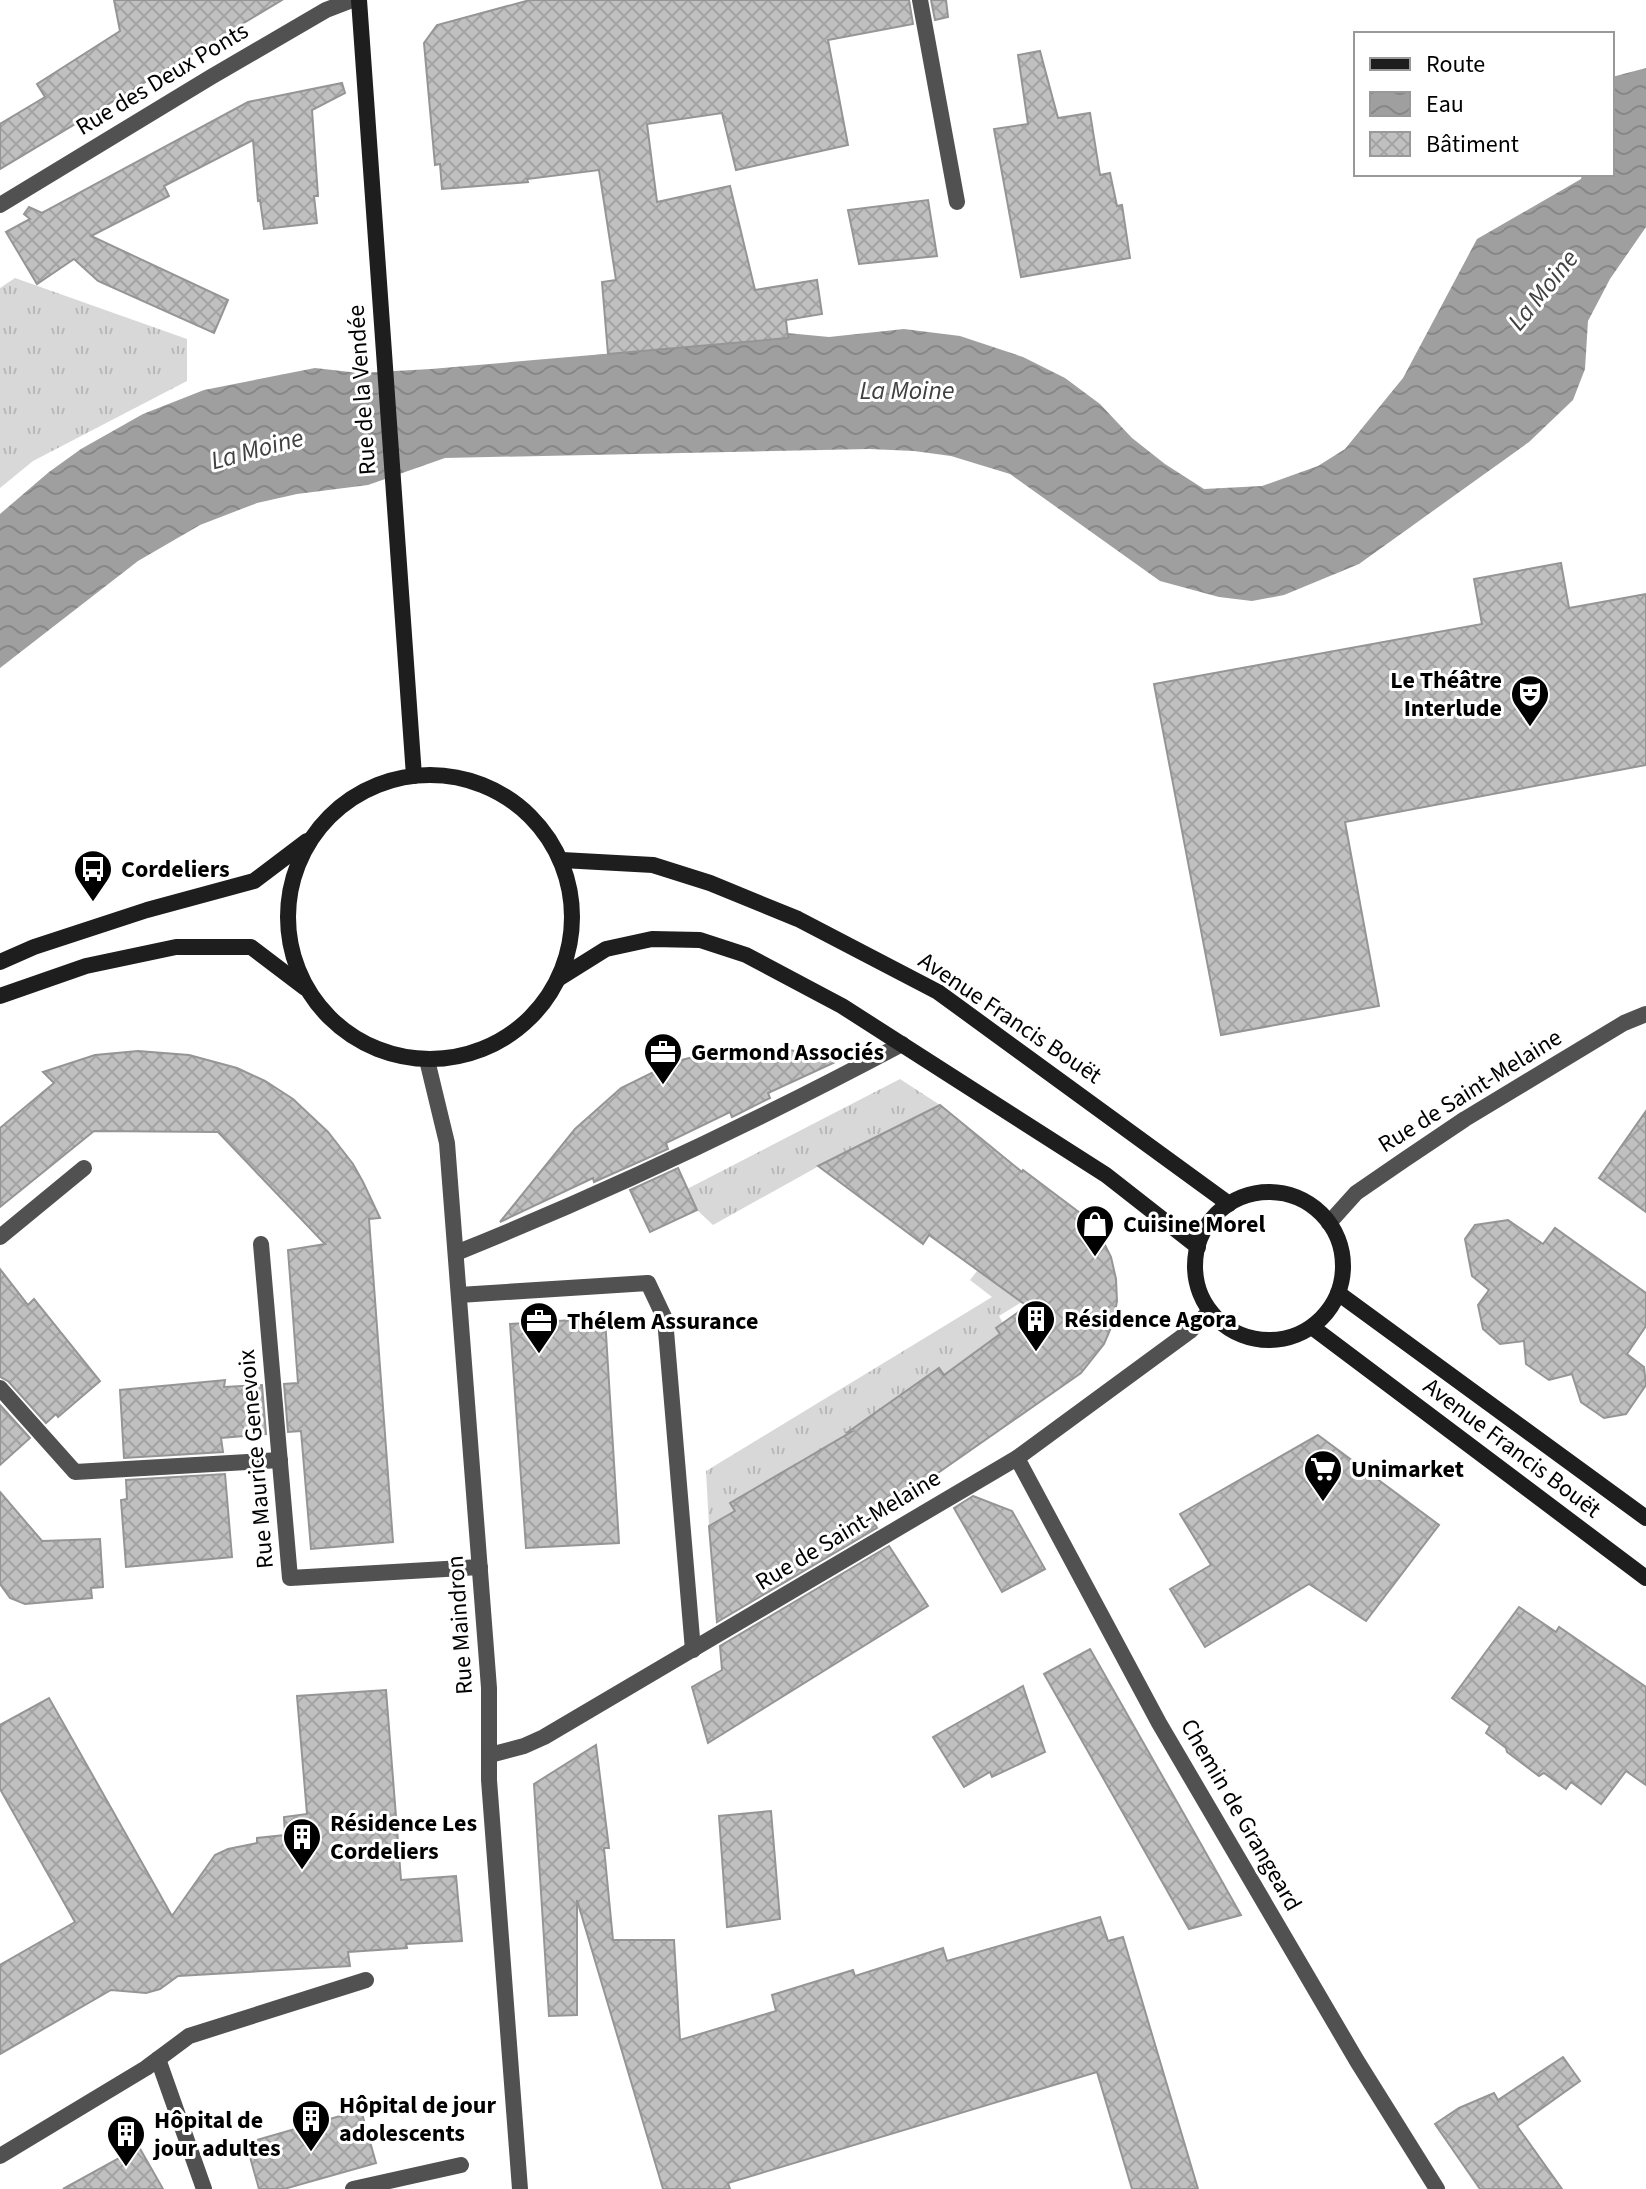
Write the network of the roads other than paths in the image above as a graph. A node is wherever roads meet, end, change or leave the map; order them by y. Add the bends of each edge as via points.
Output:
1 (352, 0) edge
2 (359, 0) edge
3 (920, 0) edge
4 (957, 202) dead end
5 (0, 205) edge
6 (414, 776) junction
7 (308, 840) junction
8 (562, 860) junction
9 (0, 962) edge
10 (558, 979) junction
11 (305, 988) junction
12 (0, 996) edge
13 (1646, 1014) edge
14 (902, 1044) junction
15 (427, 1060) junction
16 (84, 1168) dead end
17 (1229, 1204) junction
18 (1329, 1223) junction
19 (0, 1237) edge
20 (261, 1244) dead end
21 (1198, 1247) junction
22 (456, 1253) junction
23 (1338, 1293) junction
24 (459, 1295) junction
25 (1210, 1311) junction
26 (1312, 1327) junction
27 (0, 1388) edge
28 (1017, 1458) junction
29 (280, 1460) junction
30 (1646, 1518) edge
31 (480, 1567) junction
32 (1646, 1578) edge
33 (693, 1650) junction
34 (490, 1755) junction
35 (366, 1980) dead end
36 (158, 2059) junction
37 (0, 2156) edge
38 (461, 2165) dead end
39 (204, 2189) edge
40 (353, 2189) edge
41 (520, 2189) edge
42 (1437, 2189) edge

1 - 5 street, Rue des Deux Ponts via 326,10
2 - 6 main road, Rue de la Vendée
3 - 4 street
6 - 7 main road via 352,797
6 - 8 main road via 471,780 498,792 546,832
7 - 9 main road via 254,881 147,910
7 - 11 main road via 292,882 289,915
8 - 10 main road via 570,901
8 - 17 main road, Avenue Francis Bouët via 653,865 812,926 938,992
10 - 14 main road via 606,949 652,939 700,940 746,955
10 - 15 main road via 540,1012 505,1039 469,1055
11 - 12 main road via 251,947 176,947 86,966
11 - 15 main road via 327,1018 356,1040
13 - 18 street, Rue de Saint-Melaine via 1465,1119 1356,1193
14 - 21 main road via 1106,1175
14 - 22 street via 560,1211
15 - 22 street, Rue Maindron via 447,1143
16 - 19 street
17 - 18 main road via 1272,1192 1294,1197
17 - 21 main road via 1215,1216
18 - 23 main road via 1340,1245
20 - 29 street, Rue Maurice Genevoix
21 - 25 main road via 1199,1291
22 - 24 street, Rue Maindron
23 - 26 main road
23 - 30 main road, Avenue Francis Bouët
24 - 31 street, Rue Maindron
24 - 33 street via 648,1283 665,1319
25 - 26 main road via 1226,1327 1269,1341
25 - 28 street, Rue de Saint-Melaine
26 - 32 main road, Avenue Francis Bouët
27 - 29 street via 75,1472
28 - 33 street, Rue de Saint-Melaine
28 - 42 street, Chemin de Grangeard via 1159,1723
29 - 31 street, Rue Maurice Genevoix via 290,1578
31 - 34 street, Rue Maindron
33 - 34 street, Rue de Saint-Melaine via 544,1737
34 - 41 street, Rue Maindron
35 - 36 street via 189,2036
36 - 37 street
36 - 39 street
38 - 40 street

